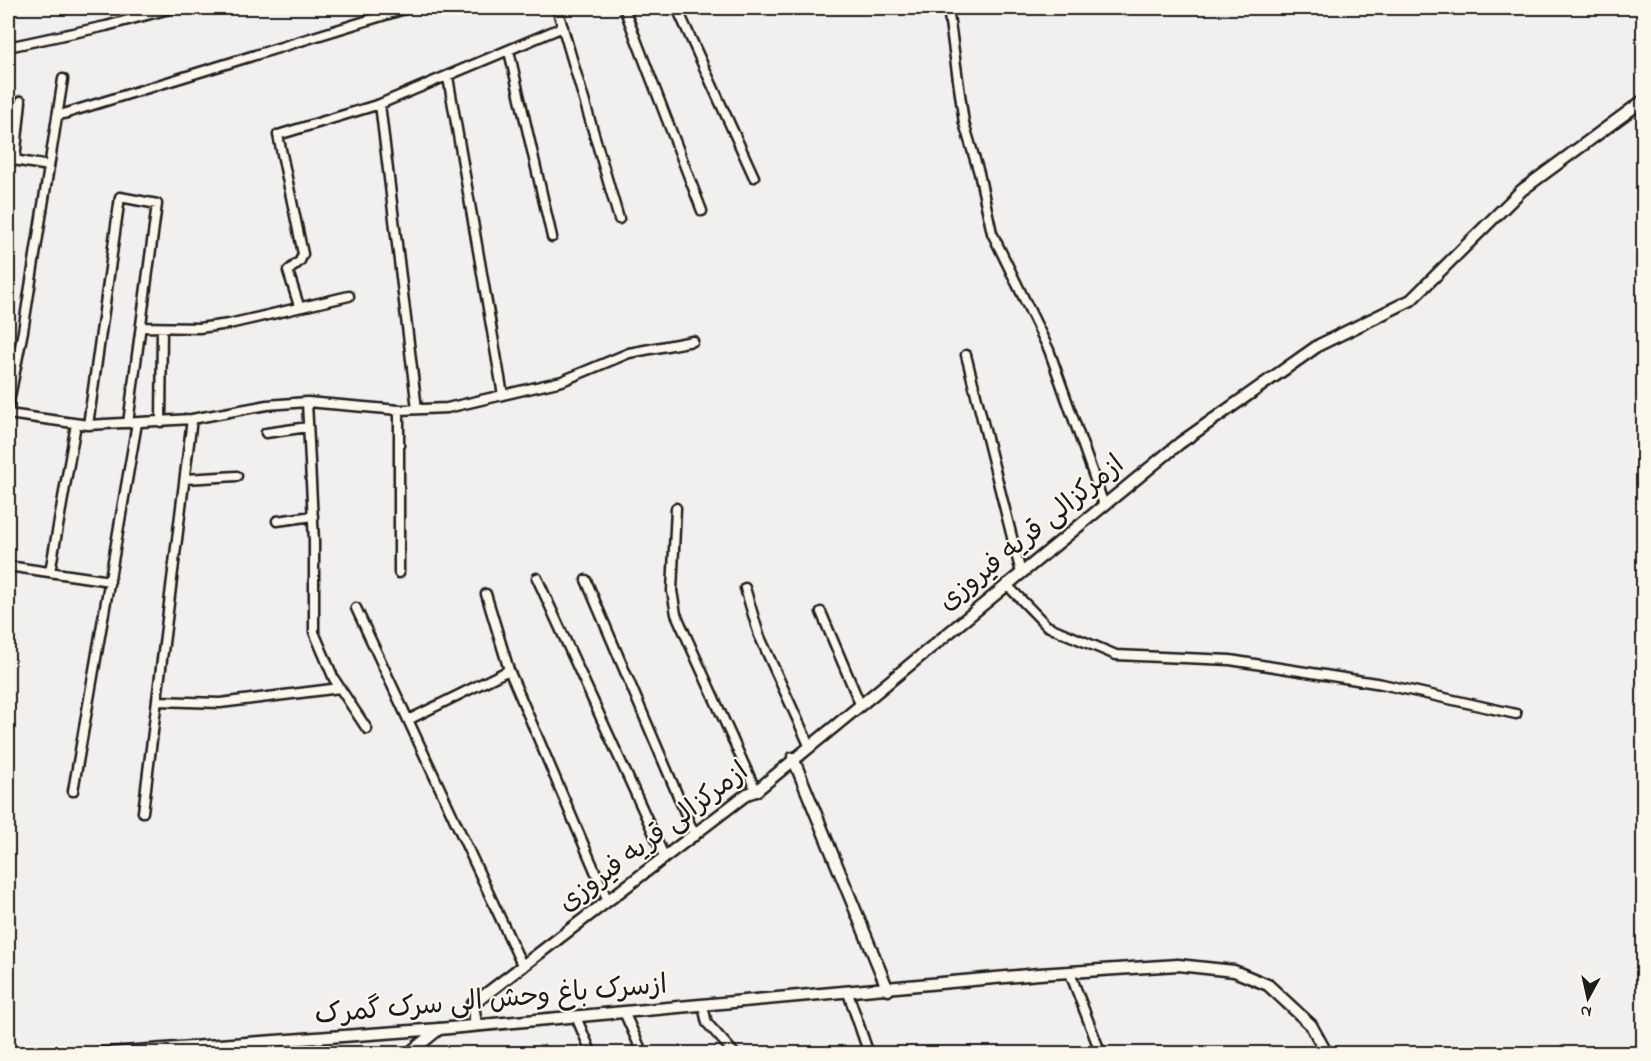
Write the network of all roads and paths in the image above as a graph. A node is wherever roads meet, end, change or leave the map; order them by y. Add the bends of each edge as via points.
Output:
1 (173, 8) edge
2 (408, 8) edge
3 (557, 8) edge
4 (624, 8) edge
5 (677, 8) edge
6 (948, 8) edge
7 (563, 27) junction
8 (8, 47) edge
9 (509, 51) junction
10 (448, 77) junction
11 (63, 80) dead end
12 (1644, 100) edge
13 (21, 101) dead end
14 (380, 104) junction
15 (57, 116) junction
16 (11, 160) edge
17 (49, 166) junction
18 (754, 177) dead end
19 (702, 211) dead end
20 (619, 219) dead end
21 (552, 237) dead end
22 (349, 296) dead end
23 (299, 306) junction
24 (141, 327) junction
25 (162, 328) junction
26 (693, 341) dead end
27 (966, 355) dead end
28 (503, 395) junction
29 (307, 402) junction
30 (8, 407) edge
31 (417, 409) junction
32 (399, 410) junction
33 (8, 414) edge
34 (192, 419) junction
35 (161, 422) junction
36 (132, 423) junction
37 (76, 424) junction
38 (87, 425) junction
39 (308, 427) junction
40 (267, 432) dead end
41 (237, 476) dead end
42 (185, 478) junction
43 (1104, 506) junction
44 (676, 508) dead end
45 (313, 516) junction
46 (277, 521) dead end
47 (8, 566) edge
48 (50, 572) junction
49 (399, 573) dead end
50 (1021, 573) junction
51 (537, 578) dead end
52 (586, 580) dead end
53 (110, 581) junction
54 (1006, 584) junction
55 (746, 588) dead end
56 (486, 594) dead end
57 (356, 608) dead end
58 (821, 612) dead end
59 (509, 670) junction
60 (340, 688) junction
61 (158, 701) junction
62 (860, 704) junction
63 (1516, 714) dead end
64 (408, 720) junction
65 (367, 729) dead end
66 (809, 745) junction
67 (793, 758) junction
68 (73, 791) dead end
69 (756, 791) junction
70 (143, 812) dead end
71 (695, 836) junction
72 (664, 856) junction
73 (608, 899) junction
74 (524, 967) junction
75 (1070, 973) junction
76 (888, 990) junction
77 (848, 993) junction
78 (703, 1006) junction
79 (624, 1012) junction
80 (576, 1017) junction
81 (476, 1025) junction
82 (439, 1029) junction
83 (96, 1053) edge
84 (408, 1053) edge
85 (592, 1053) edge
86 (643, 1053) edge
87 (735, 1053) edge
88 (869, 1053) edge
89 (1101, 1053) edge
90 (1327, 1053) edge

1 - 8 street
2 - 15 street
3 - 7 street
4 - 19 street
5 - 18 street
6 - 43 street via 964,123 992,233 1049,350
7 - 9 street
7 - 20 street
9 - 10 street
9 - 21 street
10 - 14 street
10 - 28 street
11 - 15 street
12 - 43 main road, ازمرکزالی قریه فیروزی via 1522,190 1411,300 1319,345 1180,443
13 - 16 street
14 - 23 street via 278,135 303,255 288,271
14 - 31 street
15 - 17 street
16 - 17 street
17 - 30 street
22 - 23 street
23 - 25 street via 229,324
24 - 25 street
24 - 36 street
24 - 38 street via 157,204 120,197
25 - 35 street
26 - 28 street via 630,353 562,381
27 - 50 street
28 - 31 street via 447,408
29 - 32 street
29 - 34 street
29 - 39 street
31 - 32 street
32 - 49 street
33 - 37 street
34 - 35 street
34 - 42 street
35 - 36 street
36 - 38 street
36 - 53 street
37 - 38 street
37 - 48 street
39 - 40 street
39 - 45 street
41 - 42 street
42 - 61 street
43 - 50 main road, ازمرکزالی قریه فیروزی
44 - 69 street via 672,591 676,614
45 - 46 street
45 - 60 street via 314,632
47 - 48 street
48 - 53 street
50 - 54 main road, ازمرکزالی قریه فیروزی
51 - 72 street
52 - 71 street
53 - 68 street
54 - 62 main road, ازمرکزالی قریه فیروزی
54 - 63 street via 1047,626 1116,655 1230,660 1383,684
55 - 66 street via 759,635
56 - 59 street
57 - 64 street
58 - 62 street
59 - 64 street
59 - 73 street
60 - 61 street via 220,703
60 - 65 street
61 - 70 street
62 - 66 main road, ازمرکزالی قریه فیروزی
64 - 74 street
66 - 67 main road, ازمرکزالی قریه فیروزی
67 - 69 main road, ازمرکزالی قریه فیروزی
67 - 76 main road
69 - 71 main road, ازمرکزالی قریه فیروزی
71 - 72 main road, ازمرکزالی قریه فیروزی
72 - 73 main road, ازمرکزالی قریه فیروزی
73 - 74 main road, ازمرکزالی قریه فیروزی
74 - 81 main road, ازمرکزالی قریه فیروزی via 473,1004
75 - 76 main road, ازسرک باغ وحش الی سرک گمرک
75 - 89 street
75 - 90 main road, ازسرک باغ وحش الی سرک گمرک via 1178,965 1248,975 1268,985 1289,1003 1311,1025
76 - 77 main road, ازسرک باغ وحش الی سرک گمرک
77 - 78 main road, ازسرک باغ وحش الی سرک گمرک
77 - 88 street
78 - 79 main road, ازسرک باغ وحش الی سرک گمرک
78 - 87 street via 707,1023
79 - 80 main road, ازسرک باغ وحش الی سرک گمرک
79 - 86 street
80 - 81 main road, ازسرک باغ وحش الی سرک گمرک
80 - 85 street
81 - 82 main road, ازسرک باغ وحش الی سرک گمرک
82 - 83 main road, ازسرک باغ وحش الی سرک گمرک
82 - 84 main road

